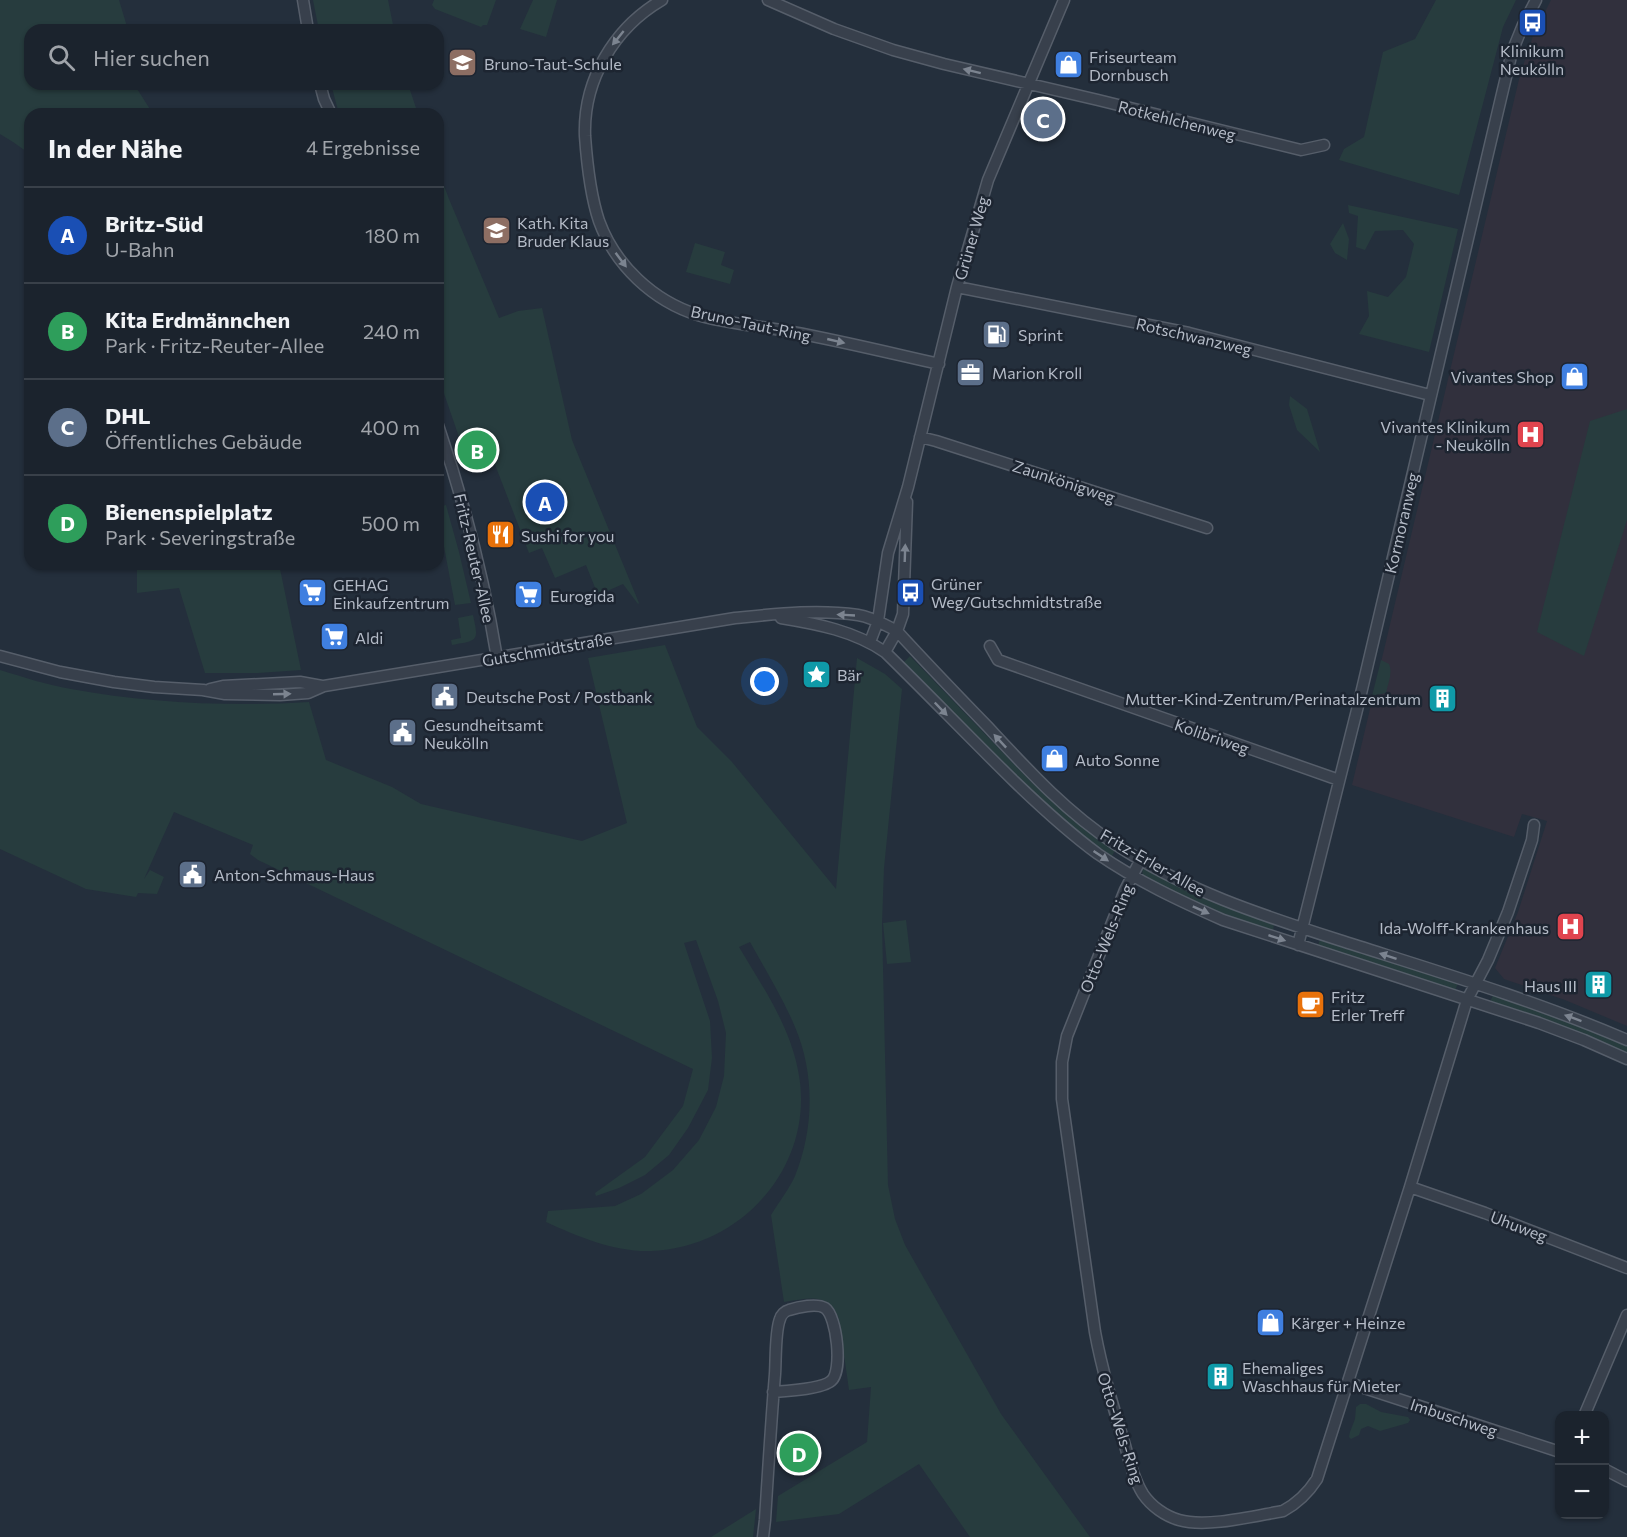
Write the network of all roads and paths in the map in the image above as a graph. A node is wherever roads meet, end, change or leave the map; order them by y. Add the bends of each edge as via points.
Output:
1 (303, 0) edge
2 (662, 0) edge
3 (768, 0) edge
4 (1064, 0) edge
5 (1536, 0) edge
6 (307, 24) edge
7 (1029, 84) junction
8 (322, 90) edge
9 (324, 99) junction
10 (325, 108) edge
11 (328, 108) edge
12 (1324, 145) dead end
13 (957, 287) junction
14 (939, 364) junction
15 (1430, 395) junction
16 (920, 437) junction
17 (444, 443) edge
18 (908, 487) junction
19 (1207, 528) dead end
20 (769, 615) junction
21 (878, 621) junction
22 (897, 631) junction
23 (870, 642) junction
24 (990, 646) dead end
25 (885, 652) junction
26 (0, 656) edge
27 (497, 658) junction
28 (1339, 780) junction
29 (1533, 825) dead end
30 (1141, 859) junction
31 (1132, 876) junction
32 (1302, 928) junction
33 (1298, 945) junction
34 (1476, 984) junction
35 (1467, 1000) junction
36 (1627, 1040) edge
37 (1627, 1059) edge
38 (1410, 1187) junction
39 (1627, 1268) edge
40 (1627, 1315) edge
41 (1349, 1383) junction
42 (773, 1392) junction
43 (1586, 1411) edge
44 (1555, 1450) edge
45 (1609, 1471) edge
46 (1627, 1481) edge
47 (763, 1537) edge

1 - 6 street
2 -> 14 street, Bruno-Taut-Ring via 642,13 616,40 598,69 588,103 585,132 593,197 600,222 620,259 654,293 696,314
7 -> 3 street via 884,47
4 - 7 street, Grüner Weg
5 - 15 street, Kormoranweg via 1512,52
7 - 12 street, Rotkehlchenweg via 1300,150
7 - 13 street, Grüner Weg via 988,180
8 - 9 street
9 - 10 street
9 - 11 street
13 - 14 street, Grüner Weg
13 - 15 street, Rotschwanzweg via 1189,333
14 - 16 street, Grüner Weg
15 - 28 street, Kormoranweg
16 - 18 street, Grüner Weg
16 - 19 street, Zaunkönigweg
17 - 27 street, Fritz-Reuter-Allee via 475,547
18 - 21 street, Grüner Weg via 888,553
22 -> 18 street, Grüner Weg via 903,614
21 -> 20 street, Gutschmidtstraße via 858,615
20 - 23 street, Gutschmidtstraße via 823,625
20 - 27 street, Gutschmidtstraße
21 - 22 street, Fritz-Erler-Allee
21 - 23 street
22 - 25 street
30 -> 22 street, Fritz-Erler-Allee via 1112,842 1041,784
23 - 25 street, Fritz-Erler-Allee
24 - 28 street, Kolibriweg via 998,660
25 -> 31 street, Fritz-Erler-Allee via 1051,817
26 - 27 street, Gutschmidtstraße via 114,682 225,694 280,695
28 - 32 street, Kormoranweg
29 - 34 street via 1532,840 1511,905
30 - 31 street, Otto-Wels-Ring
30 - 32 street, Fritz-Erler-Allee via 1212,896
31 -> 33 street, Fritz-Erler-Allee via 1223,920
31 - 41 street, Otto-Wels-Ring via 1067,1036 1061,1077 1095,1332 1108,1390 1139,1485 1151,1504 1169,1516 1198,1524 1283,1511 1308,1494 1317,1479
32 - 33 street, Kormoranweg
34 -> 32 street, Fritz-Erler-Allee
33 - 35 street, Fritz-Erler-Allee
34 - 35 street
36 -> 34 street, Fritz-Erler-Allee
35 - 37 street, Fritz-Erler-Allee via 1539,1023
35 - 38 street, Otto-Wels-Ring
38 - 39 street, Uhuweg
38 - 41 street, Otto-Wels-Ring
40 - 43 street
41 - 44 street, Imbuschweg
42 - 42 street via 782,1315 790,1310 824,1308 832,1320 837,1353 835,1377 826,1385
42 - 47 street
45 - 46 street

